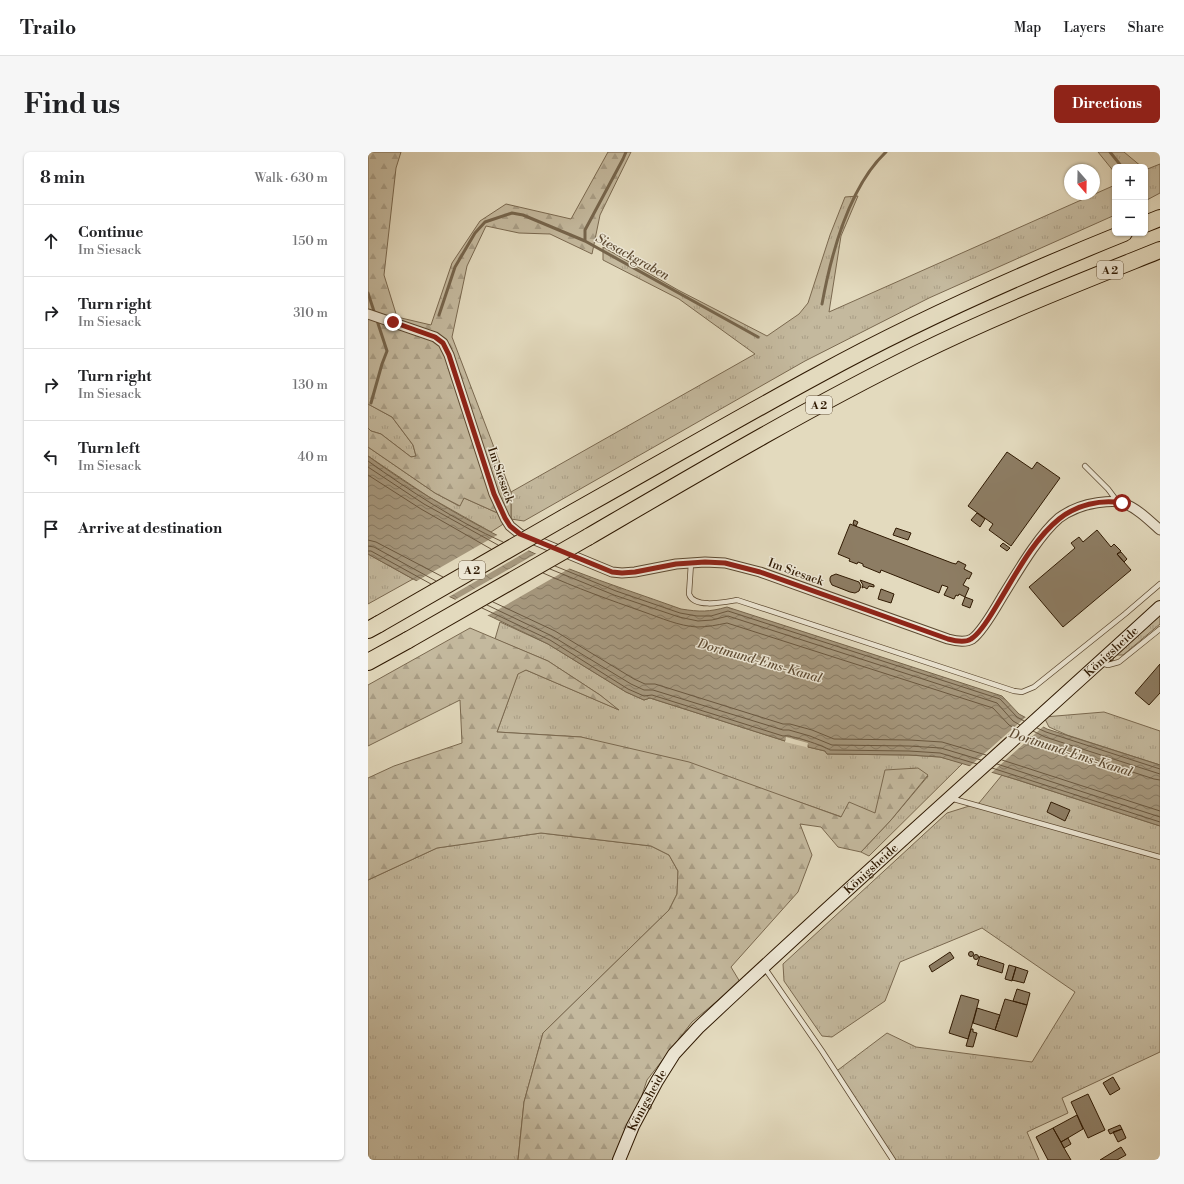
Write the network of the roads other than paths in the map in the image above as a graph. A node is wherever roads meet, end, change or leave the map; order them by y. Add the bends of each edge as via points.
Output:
1 (1160, 218) edge
2 (1148, 223) edge
3 (1117, 236) edge
4 (1160, 250) edge
5 (368, 314) edge
6 (1085, 466) dead end
7 (1118, 502) junction
8 (1160, 530) edge
9 (691, 563) junction
10 (1160, 584) edge
11 (1160, 607) edge
12 (373, 627) edge
13 (1160, 629) edge
14 (368, 662) edge
15 (1100, 663) junction
16 (948, 798) junction
17 (1160, 857) edge
18 (764, 967) junction
19 (619, 1160) edge
20 (893, 1160) edge

1 - 2 highway
3 - 12 highway, A 2, bridge via 974,298 826,370
4 - 14 highway, A 2, bridge via 1052,293 918,353 831,398
5 - 9 street, Im Siesack via 435,337 443,343 494,494 510,526 520,534 612,572 635,572
6 - 7 lane
7 - 8 street, Im Siesack via 1144,515
7 - 9 street, Im Siesack via 1085,505 1059,518 1036,544 978,633 964,642 948,639 760,572 725,563
9 - 10 lane via 689,594 696,602 737,600 1022,692 1040,683
11 - 15 main road, Königsheide
13 - 15 lane via 1119,662 1108,665
15 - 16 main road, Königsheide
16 - 17 lane
16 - 18 main road, Königsheide
18 - 19 main road, Königsheide via 698,1028 674,1054 633,1126
18 - 20 lane

